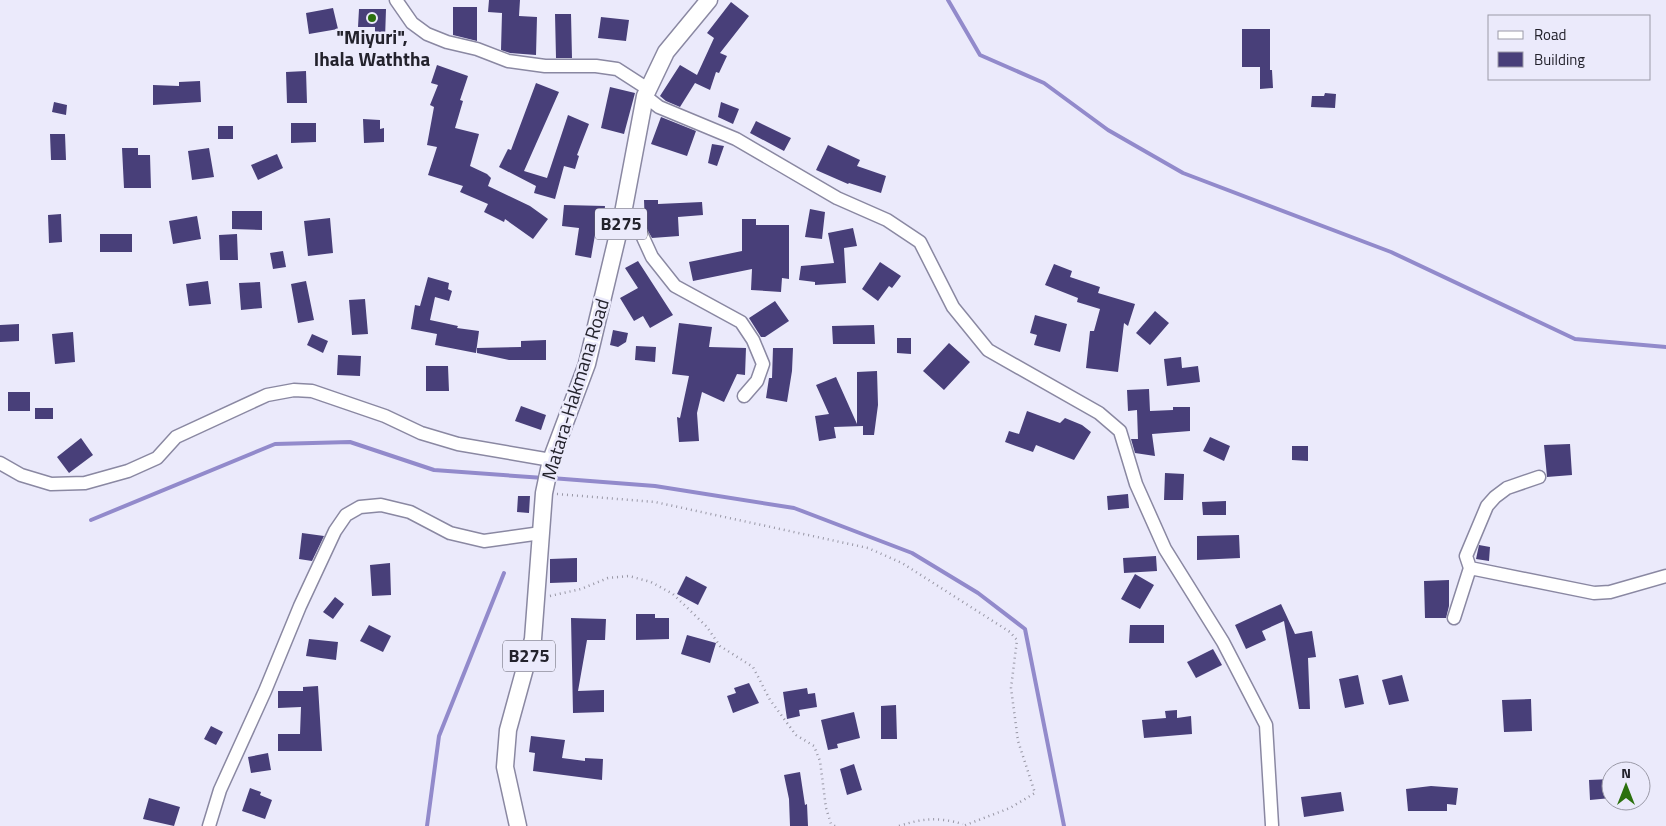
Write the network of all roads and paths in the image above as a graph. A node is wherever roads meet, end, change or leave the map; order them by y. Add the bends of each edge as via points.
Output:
1 (396, 0) edge
2 (709, 0) edge
3 (646, 92) junction
4 (623, 213) junction
5 (744, 396) dead end
6 (551, 460) junction
7 (0, 463) edge
8 (1539, 476) dead end
9 (545, 488) junction
10 (541, 533) junction
11 (1470, 568) junction
12 (1666, 576) edge
13 (536, 598) junction
14 (1454, 618) dead end
15 (963, 825) edge
16 (1272, 825) edge
17 (209, 826) edge
18 (518, 826) edge
19 (835, 826) edge
20 (899, 826) edge

1 - 3 street via 412,23 427,34 447,42 477,48 508,61 616,69
2 - 3 main road, Matara-Hakmana Road / B275 via 666,52
3 - 4 main road, Matara-Hakmana Road / B275
3 - 16 street via 658,107 736,139 837,198 887,220 920,242 953,307 988,350 1099,413 1120,431 1136,484 1165,549 1222,642 1266,725
4 - 5 street via 641,233 652,257 675,286 741,322 749,334 763,364 757,381
4 - 6 main road, Matara-Hakmana Road / B275 via 587,364
6 - 7 street via 458,444 312,391 294,390 267,396 176,437 157,458 128,471 85,483 51,484 21,475
6 - 9 main road, Matara-Hakmana Road / B275
8 - 11 street via 1507,488 1487,506 1466,556
9 - 10 main road, Matara-Hakmana Road / B275
9 - 15 path via 655,502 868,548 902,564 1010,632 1017,640 1011,688 1018,741 1035,793 1010,808
10 - 13 main road, Matara-Hakmana Road / B275
10 - 17 street via 484,541 450,533 410,512 381,505 360,507 346,515 334,531 300,606 266,691 220,790
11 - 12 street via 1594,593 1610,592
11 - 14 street
13 - 18 main road, Matara-Hakmana Road / B275 via 533,639 508,730 505,767
13 - 19 path via 581,589 608,578 629,576 651,582 673,594 720,646 753,667 770,700 796,735 814,746 820,762 826,808
15 - 20 path via 923,818

